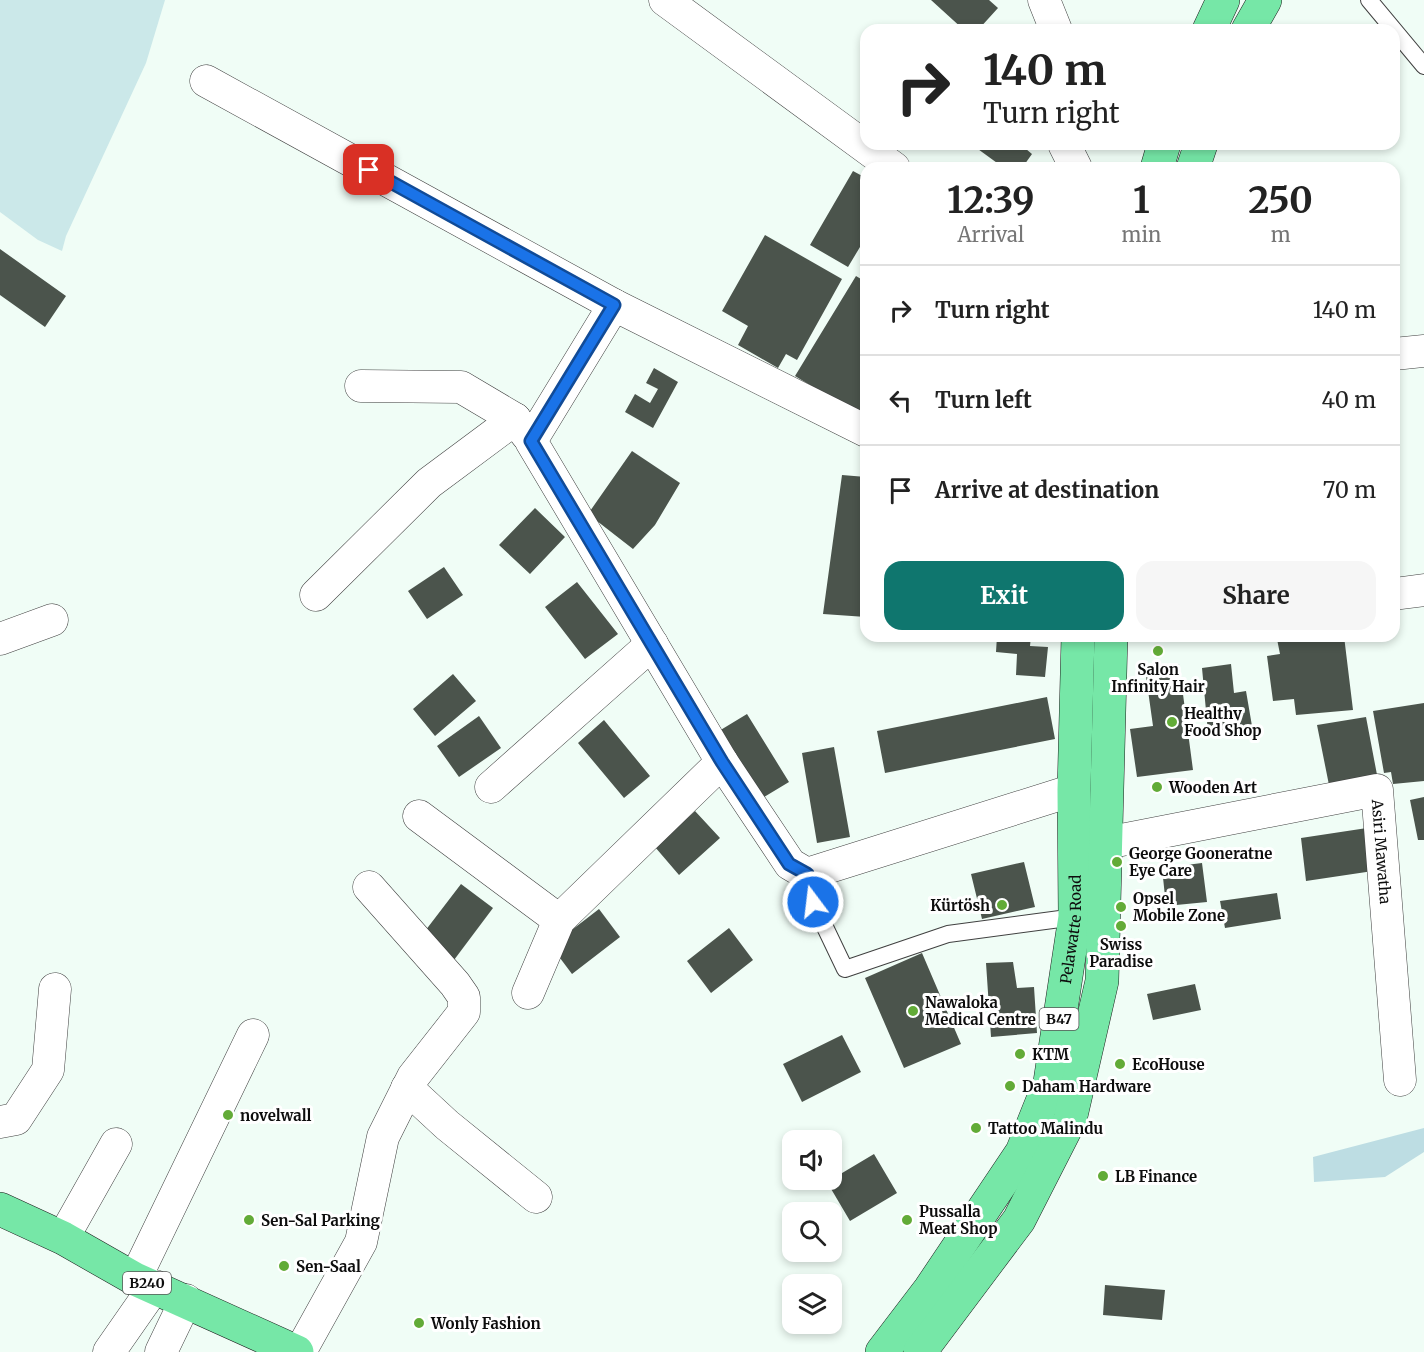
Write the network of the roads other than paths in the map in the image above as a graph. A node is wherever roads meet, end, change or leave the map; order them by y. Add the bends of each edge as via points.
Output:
1 (665, 0) edge
2 (1044, 0) edge
3 (1223, 0) edge
4 (1265, 0) edge
5 (1369, 0) edge
6 (1054, 24) edge
7 (1212, 24) edge
8 (1251, 24) edge
9 (1389, 24) edge
10 (1400, 37) edge
11 (1424, 66) edge
12 (206, 81) dead end
13 (860, 143) edge
14 (869, 150) edge
15 (886, 162) edge
16 (614, 305) junction
17 (1424, 351) edge
18 (1400, 353) edge
19 (361, 386) dead end
20 (860, 428) edge
21 (523, 430) junction
22 (1424, 590) edge
23 (1400, 593) edge
24 (316, 595) dead end
25 (52, 620) dead end
26 (0, 639) edge
27 (1078, 642) edge
28 (1116, 642) edge
29 (652, 644) junction
30 (722, 762) junction
31 (490, 787) dead end
32 (1074, 790) junction
33 (419, 816) dead end
34 (1106, 843) junction
35 (807, 874) junction
36 (369, 887) dead end
37 (1075, 917) junction
38 (559, 920) junction
39 (55, 989) dead end
40 (528, 993) dead end
41 (253, 1035) dead end
42 (1400, 1080) dead end
43 (407, 1088) junction
44 (0, 1122) edge
45 (117, 1144) dead end
46 (536, 1197) dead end
47 (0, 1209) edge
48 (63, 1238) junction
49 (145, 1283) junction
50 (186, 1300) junction
51 (109, 1352) edge
52 (161, 1352) edge
53 (298, 1352) edge
54 (882, 1352) edge
55 (920, 1352) edge

1 - 13 street
2 - 6 street
3 - 7 main road
4 - 8 main road
5 - 9 lane
10 - 11 lane
12 - 16 street
14 - 15 street
16 - 20 street
16 - 21 street
17 - 18 street
19 - 21 street via 460,387
21 - 24 street via 429,483
21 - 29 street
22 - 23 street
25 - 26 street
27 - 32 main road, Pelawatte Road / B47
28 - 34 main road, B47
29 - 30 street
29 - 31 street
30 - 35 street via 789,864
30 - 38 street
32 - 35 street
32 - 37 main road, Pelawatte Road / B47
33 - 38 street
34 - 42 street, Asiri Mawatha via 1377,790
34 - 55 main road, B47 via 1102,981 1070,1120 1019,1220
35 - 37 lane via 813,902 845,969 948,934
36 - 43 street via 464,997 464,1012
37 - 54 main road, Pelawatte Road / B47 via 1050,1082 1022,1152 930,1289
38 - 40 street
39 - 44 street via 48,1070 16,1119
41 - 49 street
43 - 46 street
43 - 53 street via 383,1137 361,1242
45 - 48 street
47 - 48 main road, B240
48 - 49 main road, B240
49 - 50 main road, B240
49 - 51 street
50 - 52 street
50 - 53 main road, B240

